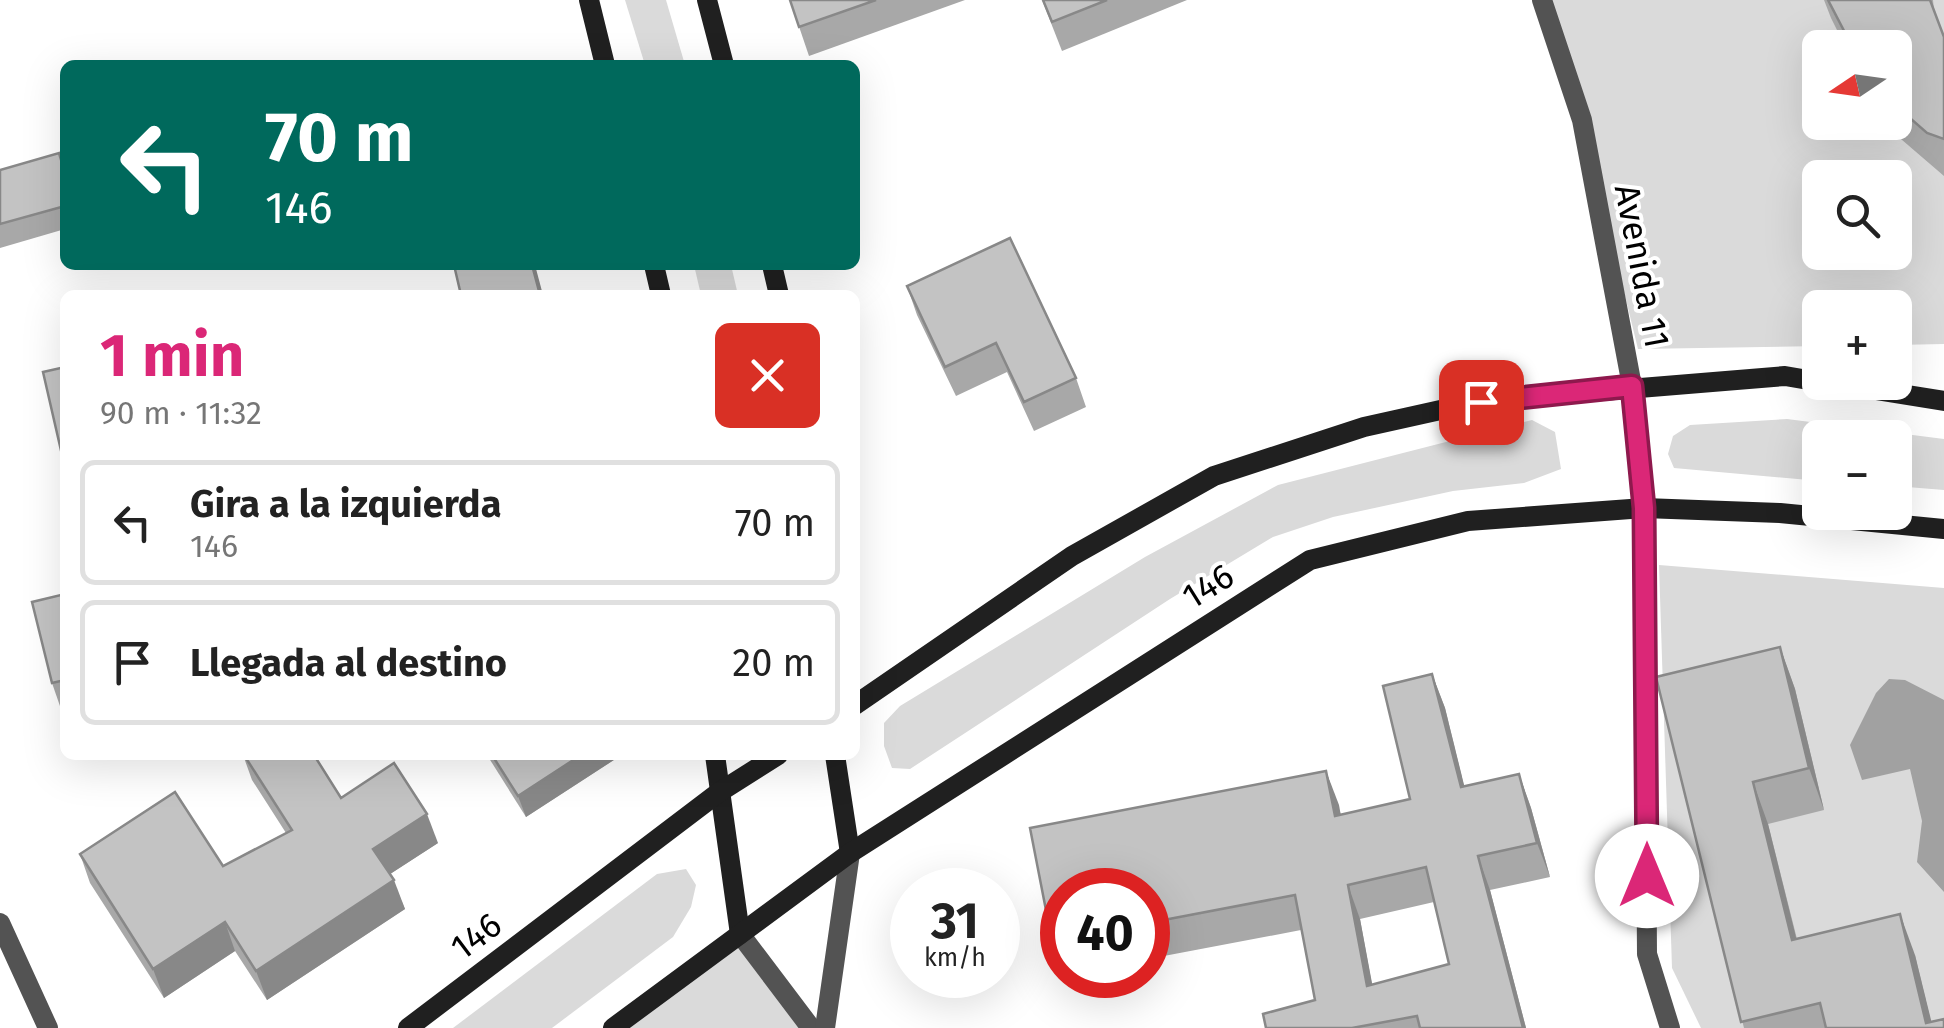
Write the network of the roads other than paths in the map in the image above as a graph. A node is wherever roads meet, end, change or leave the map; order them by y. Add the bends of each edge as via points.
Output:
1 (589, 0) edge
2 (707, 0) edge
3 (1542, 0) edge
4 (604, 60) edge
5 (723, 60) edge
6 (1802, 379) edge
7 (1632, 386) junction
8 (1912, 395) edge
9 (1944, 400) edge
10 (1644, 508) junction
11 (1944, 529) edge
12 (860, 702) edge
13 (715, 760) edge
14 (770, 760) edge
15 (836, 760) edge
16 (718, 794) junction
17 (850, 852) junction
18 (0, 923) edge
19 (740, 934) junction
20 (48, 1028) edge
21 (408, 1028) edge
22 (613, 1028) edge
23 (811, 1028) edge
24 (825, 1028) edge
25 (1670, 1028) edge

1 - 4 main road
2 - 5 main road
3 - 7 street, Avenida 11 via 1582,120
6 - 7 main road
7 - 10 street, Avenida 11
7 - 12 main road via 1481,402 1364,427 1214,476 1072,556
8 - 9 main road
10 - 11 main road, 146
10 - 17 main road, 146 via 1468,520 1310,560
10 - 25 street, Avenida 11 via 1647,954
13 - 16 main road
14 - 16 main road, 146
15 - 17 main road
16 - 19 main road
16 - 21 main road, 146
17 - 19 main road, 146
17 - 24 street
18 - 20 street
19 - 22 main road, 146
19 - 23 street

